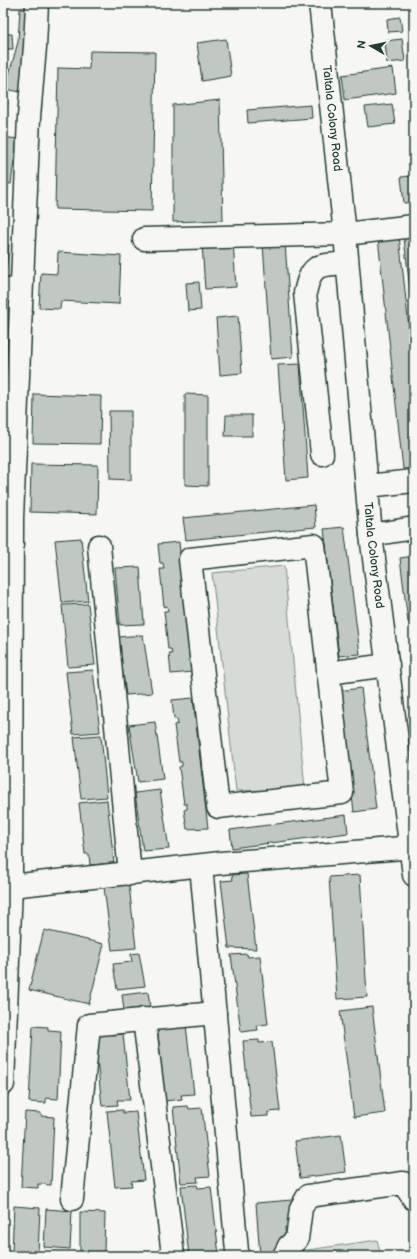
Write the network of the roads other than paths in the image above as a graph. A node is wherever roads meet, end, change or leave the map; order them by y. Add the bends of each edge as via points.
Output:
1 (37, 3) edge
2 (320, 3) edge
3 (414, 226) edge
4 (345, 234) junction
5 (144, 239) dead end
6 (347, 263) junction
7 (12, 289) edge
8 (322, 454) dead end
9 (414, 481) edge
10 (367, 486) junction
11 (8, 517) edge
12 (414, 528) edge
13 (371, 535) junction
14 (99, 546) dead end
15 (388, 665) junction
16 (328, 673) junction
17 (409, 792) edge
18 (412, 847) edge
19 (201, 866) junction
20 (130, 874) junction
21 (414, 875) edge
22 (11, 886) junction
23 (215, 1013) junction
24 (144, 1019) junction
25 (4, 1041) edge
26 (3, 1084) edge
27 (72, 1199) dead end
28 (414, 1199) edge
29 (237, 1251) dead end
30 (173, 1255) dead end
31 (284, 1256) edge

1 - 7 street
2 - 4 street, Taltala Colony Road
3 - 4 street
4 - 5 street
4 - 6 street, Taltala Colony Road
6 - 8 street via 319,266 313,270 305,293
6 - 10 street, Taltala Colony Road
7 - 11 street
9 - 10 street
10 - 13 street, Taltala Colony Road
11 - 22 street
12 - 13 street
13 - 15 street, Taltala Colony Road
14 - 20 street
15 - 16 street
15 - 17 street, Taltala Colony Road
16 - 16 street via 342,793 218,807 190,559 314,545
17 - 18 street, Taltala Colony Road
18 - 19 street
18 - 21 street, Taltala Colony Road
19 - 20 street
19 - 23 street
20 - 22 street
22 - 25 street
23 - 24 street
23 - 29 street
24 - 27 street via 89,1025
24 - 30 street
25 - 26 street
28 - 31 street via 403,1183 308,1196 301,1208 297,1239 289,1246

